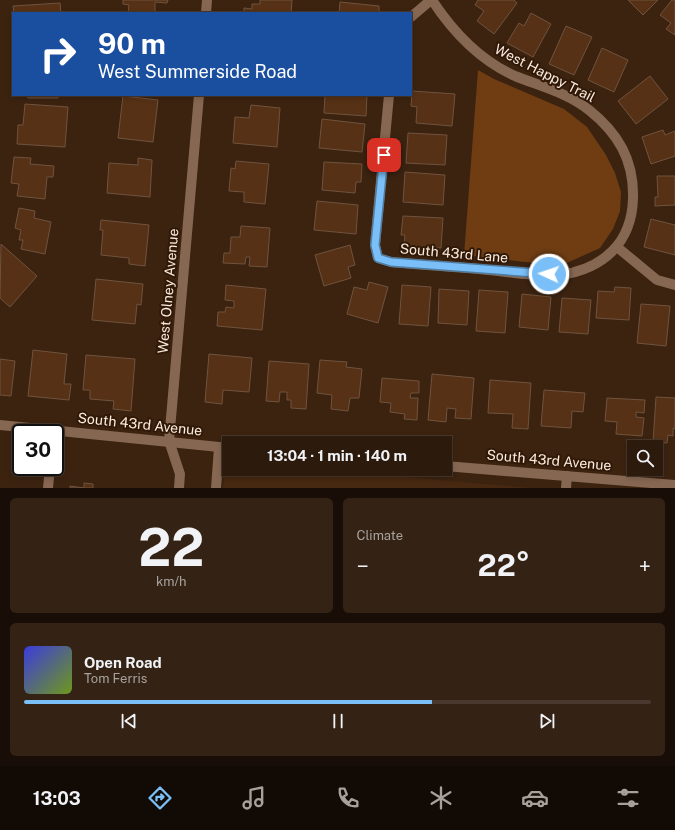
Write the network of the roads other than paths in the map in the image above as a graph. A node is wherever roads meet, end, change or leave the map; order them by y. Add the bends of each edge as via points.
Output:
1 (207, 0) edge
2 (431, 0) edge
3 (206, 12) edge
4 (412, 15) edge
5 (198, 96) edge
6 (389, 96) edge
7 (617, 247) junction
8 (675, 286) edge
9 (0, 424) edge
10 (12, 426) edge
11 (64, 432) edge
12 (169, 440) junction
13 (222, 447) edge
14 (222, 457) edge
15 (452, 467) edge
16 (49, 476) edge
17 (567, 476) junction
18 (675, 485) edge
19 (48, 488) edge
20 (179, 488) edge
21 (216, 488) edge
22 (566, 488) edge

1 - 3 street
2 - 4 street
2 - 7 street, West Happy Trail via 445,20 477,53 496,67 558,92 588,109 606,125 628,158 632,177 632,217
5 - 12 street, West Olney Avenue
6 - 7 street, South 43rd Lane via 375,245 378,258 391,262 559,275 587,269 602,261
7 - 8 street via 657,280
9 - 10 street, South 43rd Avenue
11 - 12 street, South 43rd Avenue
12 - 13 street, South 43rd Avenue
12 - 20 street, West Olney Avenue via 180,474
14 - 21 street
15 - 17 street, South 43rd Avenue
16 - 19 street
17 - 18 street, South 43rd Avenue
17 - 22 street

